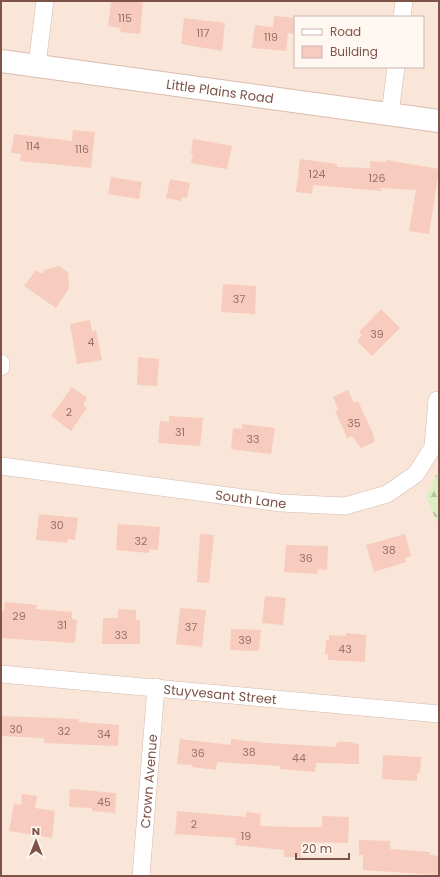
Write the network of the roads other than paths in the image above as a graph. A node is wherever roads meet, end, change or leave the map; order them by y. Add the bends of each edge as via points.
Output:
1 (44, 1) edge
2 (404, 1) edge
3 (402, 16) edge
4 (1, 61) edge
5 (37, 66) junction
6 (396, 68) edge
7 (390, 114) junction
8 (439, 121) edge
9 (1, 363) edge
10 (1, 367) edge
11 (437, 400) dead end
12 (1, 466) edge
13 (1, 674) edge
14 (156, 687) junction
15 (439, 714) edge
16 (141, 876) edge

1 - 5 street
2 - 3 street
4 - 5 street, Little Plains Road
5 - 7 street, Little Plains Road
6 - 7 street
7 - 8 street, Little Plains Road
9 - 10 street
11 - 12 street, South Lane via 434,447 416,474 387,494 345,506 281,503
13 - 14 street, Stuyvesant Street
14 - 15 street, Stuyvesant Street
14 - 16 street, Crown Avenue

